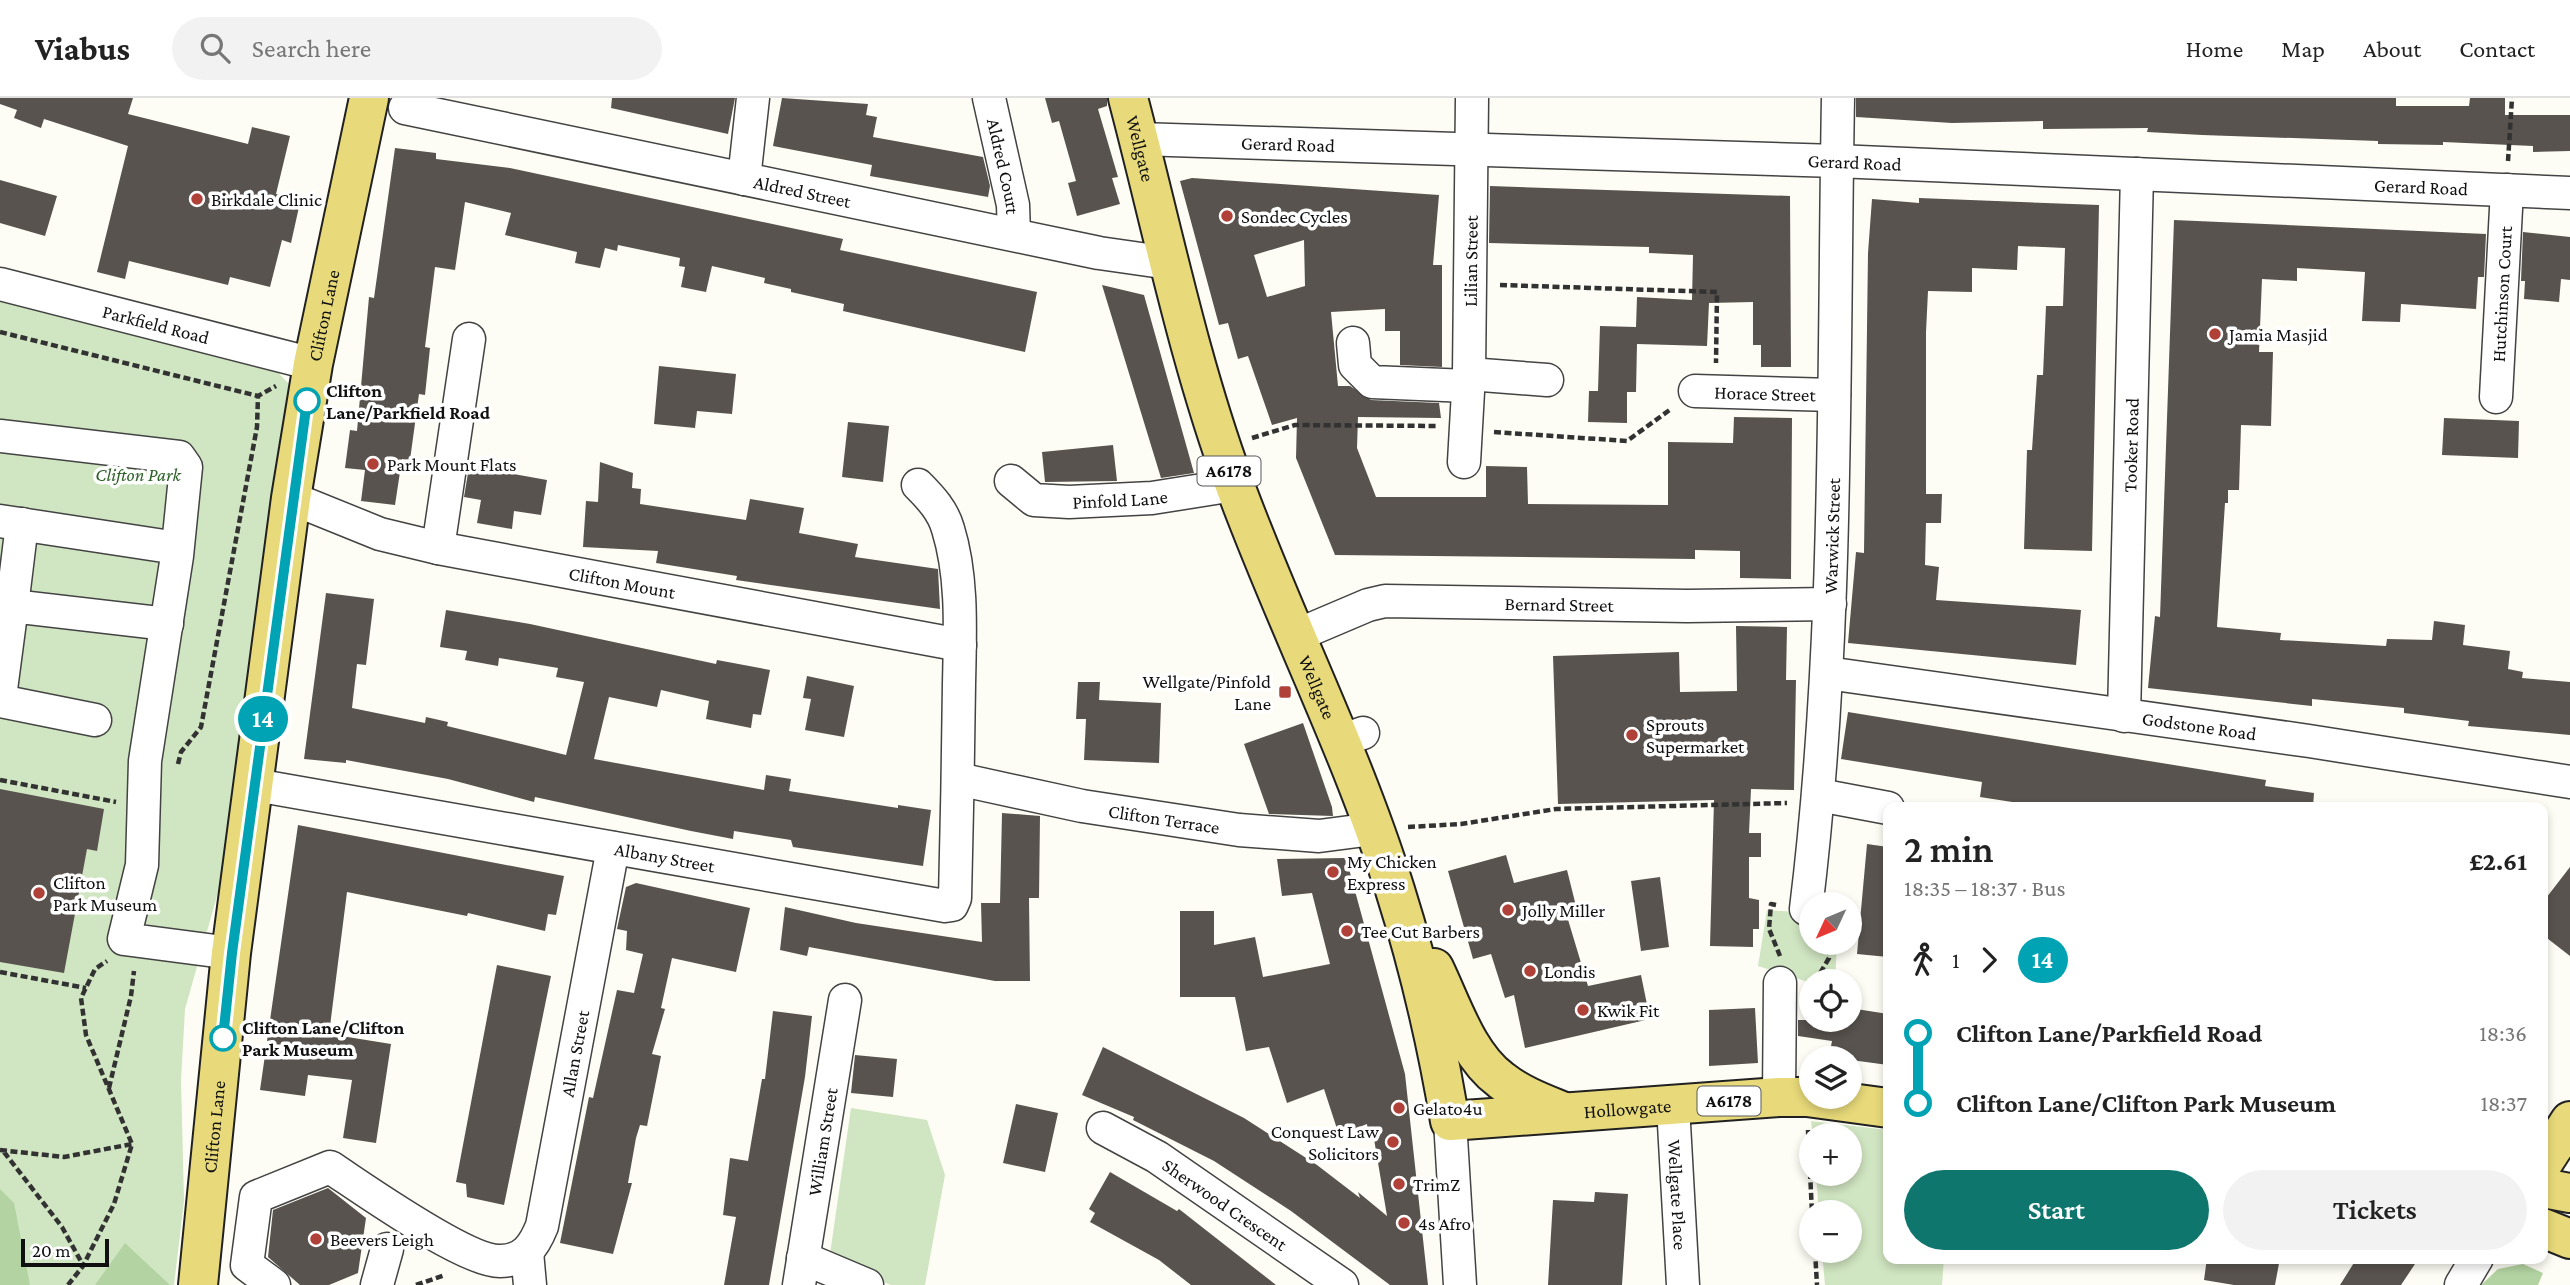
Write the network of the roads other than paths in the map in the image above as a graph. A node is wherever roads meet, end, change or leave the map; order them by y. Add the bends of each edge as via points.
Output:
1 (369, 98) edge
2 (753, 98) edge
3 (989, 98) edge
4 (1128, 98) edge
5 (1472, 98) edge
6 (1838, 98) edge
7 (438, 106) edge
8 (405, 107) dead end
9 (1139, 139) junction
10 (1470, 147) junction
11 (1837, 160) junction
12 (2137, 174) junction
13 (744, 179) junction
14 (2507, 190) junction
15 (2570, 194) edge
16 (1014, 234) junction
17 (1169, 263) junction
18 (0, 284) edge
19 (469, 339) dead end
20 (1353, 343) dead end
21 (313, 364) junction
22 (1468, 380) junction
23 (1547, 380) dead end
24 (1706, 392) road end
25 (1834, 396) junction
26 (2496, 397) dead end
27 (0, 436) edge
28 (1464, 462) dead end
29 (1011, 481) dead end
30 (918, 485) dead end
31 (1234, 485) junction
32 (291, 498) junction
33 (11, 523) edge
34 (177, 548) junction
35 (438, 548) junction
36 (1830, 604) junction
37 (12, 606) junction
38 (167, 624) junction
39 (1295, 636) junction
40 (960, 645) junction
41 (1827, 673) junction
42 (0, 699) edge
43 (2124, 716) junction
44 (95, 720) dead end
45 (958, 779) junction
46 (2570, 782) edge
47 (255, 785) junction
48 (1819, 799) junction
49 (1883, 807) edge
50 (1373, 829) junction
51 (613, 848) junction
52 (1395, 888) junction
53 (1808, 892) edge
54 (232, 953) junction
55 (1780, 983) road end
56 (845, 1000) dead end
57 (1793, 1097) junction
58 (1673, 1106) junction
59 (1883, 1107) edge
60 (1569, 1114) junction
61 (1450, 1121) junction
62 (2570, 1121) edge
63 (1103, 1128) dead end
64 (2548, 1155) edge
65 (2548, 1189) edge
66 (2570, 1194) edge
67 (2548, 1230) edge
68 (2570, 1239) edge
69 (387, 1248) dead end
70 (527, 1252) junction
71 (2473, 1264) edge
72 (801, 1272) edge
73 (198, 1285) edge
74 (274, 1285) edge
75 (377, 1285) edge
76 (530, 1285) edge
77 (867, 1285) edge
78 (1342, 1285) edge
79 (1460, 1285) edge
80 (1682, 1285) edge
81 (2461, 1285) edge

1 - 21 main road, Clifton Lane
2 - 13 street
3 - 16 street, Aldred Court via 1013,205
4 - 9 main road, Wellgate / A6178
5 - 10 street, Lilian Street
6 - 11 street, Warwick Street
7 - 8 street, Aldred Street
7 - 13 street, Aldred Street
9 - 10 street, Gerard Road
9 - 17 main road, Wellgate / A6178
10 - 11 street, Gerard Road
10 - 22 street, Lilian Street
11 - 12 street, Gerard Road
11 - 25 street, Warwick Street
12 - 14 street, Gerard Road
12 - 43 street, Tooker Road
13 - 16 street, Aldred Street
14 - 15 street, Gerard Road
14 - 26 street, Hutchinson Court
16 - 17 street, Aldred Street
17 - 31 main road, Wellgate / A6178
18 - 21 street, Parkfield Road
19 - 35 street
20 - 22 street via 1359,372 1372,382
21 - 32 main road, Clifton Lane
22 - 23 street
22 - 28 street, Lilian Street
24 - 25 street, Horace Street
25 - 36 street, Warwick Street
27 - 34 street via 179,457 186,467
29 - 31 street, Pinfold Lane via 1034,500 1069,502 1152,498
30 - 40 street via 935,502 948,527 956,562
31 - 39 main road, Wellgate / A6178
32 - 35 street, Clifton Mount via 380,534
32 - 47 main road, Clifton Lane
33 - 34 street
33 - 37 street
34 - 38 street
35 - 40 street, Clifton Mount
36 - 39 street, Bernard Street via 1385,601
36 - 41 street, Warwick Street
37 - 38 street
37 - 42 street
38 - 54 street via 145,761 142,865 124,939
39 - 50 main road, Wellgate / A6178 via 1351,737
40 - 45 street
41 - 43 street, Godstone Road
41 - 48 street, Warwick Street
42 - 44 street
43 - 46 street, Godstone Road
45 - 50 street, Clifton Terrace via 1082,806 1239,830 1319,836
45 - 51 street, Albany Street via 952,905
47 - 51 street, Albany Street
47 - 54 main road, Clifton Lane
48 - 49 street
48 - 53 street, Warwick Street
50 - 52 main road, Wellgate / A6178
51 - 70 street, Allan Street via 542,1226
52 - 60 main road, A6178 via 1487,1068 1520,1094
52 - 61 main road, Wellgate / A6178 via 1438,1048
54 - 73 main road, Clifton Lane
55 - 57 street
56 - 72 street, William Street
57 - 58 main road, Hollowgate / A6178
57 - 59 main road, Hollowgate / A6178
58 - 60 main road, Hollowgate / A6178
58 - 80 street, Wellgate Place
60 - 61 main road, Hollowgate / A6178
61 - 79 street, Wellgate
62 - 64 main road
63 - 78 street, Sherwood Crescent via 1157,1157
65 - 66 main road
67 - 68 main road
69 - 75 street
70 - 74 street via 500,1261 480,1258 330,1167 256,1197 247,1265
70 - 76 street
71 - 81 street
72 - 77 street

